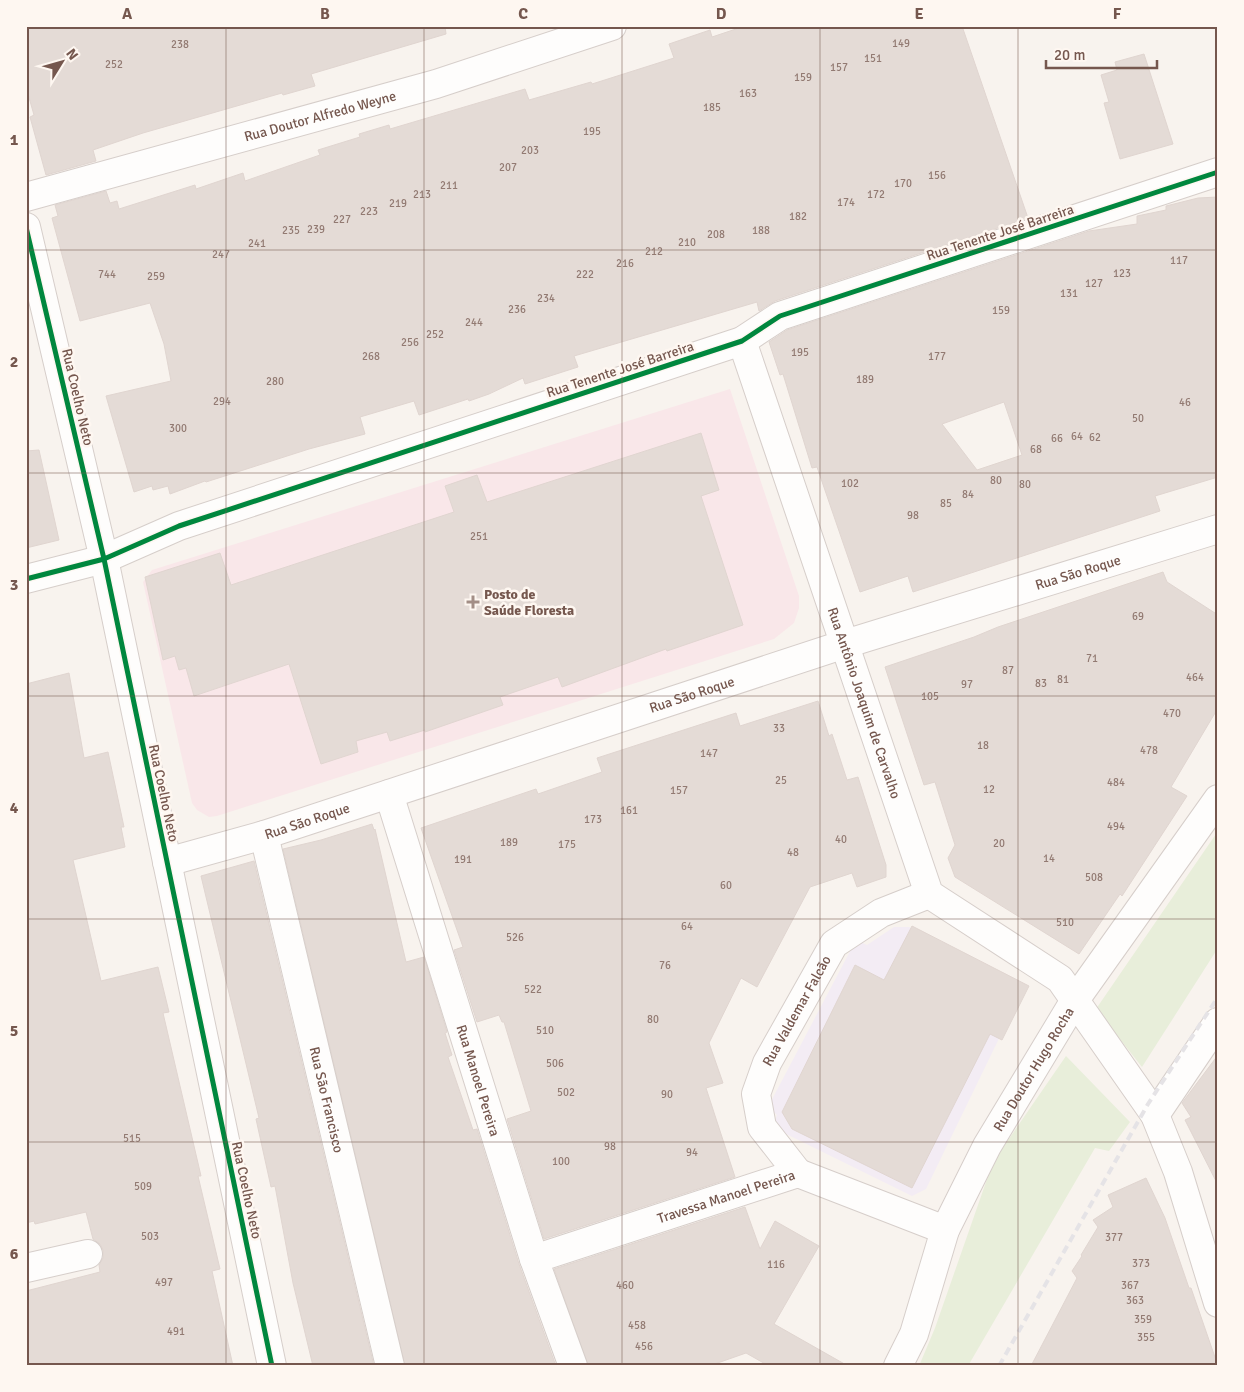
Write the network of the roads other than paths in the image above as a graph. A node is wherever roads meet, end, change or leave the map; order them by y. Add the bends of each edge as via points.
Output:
1 (612, 26) edge
2 (1218, 172) edge
3 (26, 197) edge
4 (26, 227) edge
5 (742, 341) junction
6 (1218, 529) edge
7 (104, 559) junction
8 (26, 579) edge
9 (845, 644) junction
10 (389, 794) junction
11 (1218, 799) edge
12 (264, 835) junction
13 (167, 862) junction
14 (929, 894) junction
15 (1075, 1000) junction
16 (1218, 1022) edge
17 (1155, 1114) junction
18 (798, 1173) junction
19 (945, 1230) junction
20 (88, 1254) dead end
21 (534, 1259) junction
22 (26, 1268) edge
23 (1218, 1303) edge
24 (272, 1366) edge
25 (390, 1366) edge
26 (573, 1366) edge
27 (898, 1366) edge

1 - 3 street, Rua Doutor Alfredo Weyne via 436,84
2 - 5 street, Rua Tenente José Barreira via 780,316
4 - 7 street, Rua Coelho Neto
5 - 7 street, Rua Tenente José Barreira via 179,526
5 - 9 street, Rua Antônio Joaquim de Carvalho
6 - 9 street, Rua São Roque
7 - 8 street, Rua Tenente José Barreira
7 - 13 street, Rua Coelho Neto
9 - 10 street, Rua São Roque
9 - 14 street, Rua Antônio Joaquim de Carvalho
10 - 12 street, Rua São Roque
10 - 21 street, Rua Manoel Pereira
11 - 15 street, Rua Doutor Hugo Rocha
12 - 13 street, Rua São Roque
12 - 25 street, Rua São Francisco
13 - 24 street, Rua Coelho Neto
14 - 15 street via 1060,979
14 - 18 street, Rua Valdemar Falcão via 881,913 834,944 767,1063 756,1094 762,1127
15 - 17 street
15 - 19 street, Rua Doutor Hugo Rocha via 986,1146
16 - 17 street
17 - 23 street via 1178,1172
18 - 19 street, Travessa Manoel Pereira
18 - 21 street, Travessa Manoel Pereira
19 - 27 street, Rua Doutor Hugo Rocha via 914,1334
20 - 22 street
21 - 26 street, Rua Manoel Pereira

